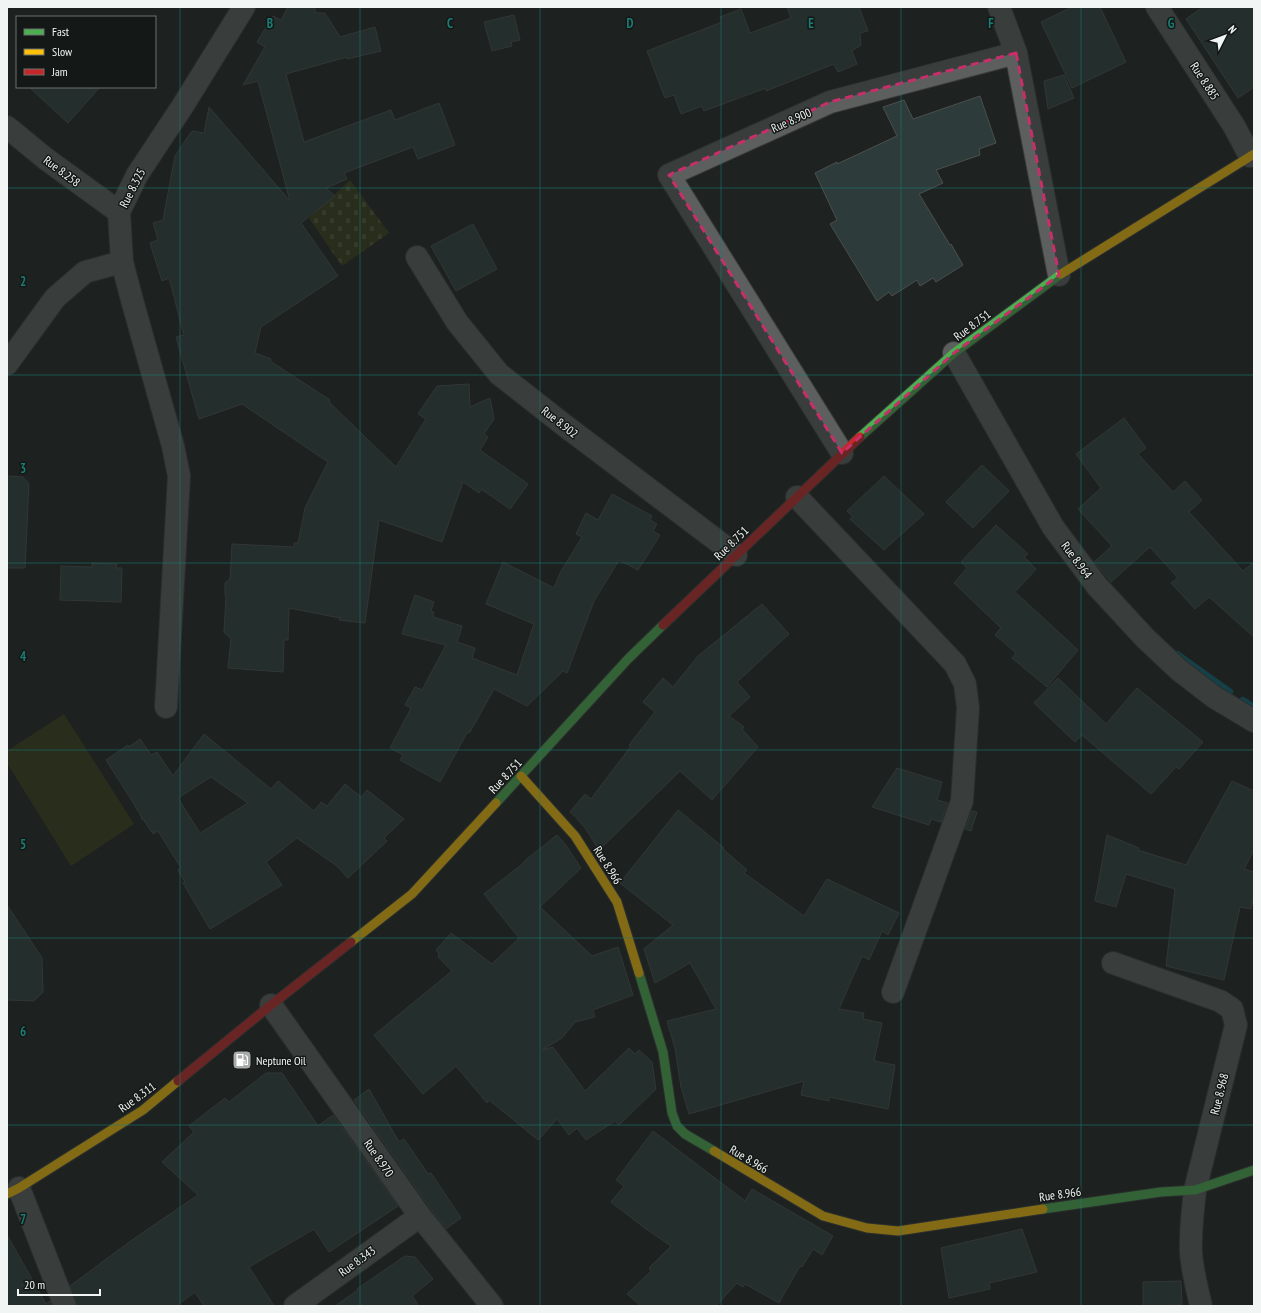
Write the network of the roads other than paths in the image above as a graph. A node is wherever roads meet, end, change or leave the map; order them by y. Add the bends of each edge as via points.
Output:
1 (244, 7) edge
2 (999, 7) edge
3 (1157, 7) edge
4 (1016, 53) junction
5 (7, 127) edge
6 (1252, 155) edge
7 (119, 212) junction
8 (417, 257) dead end
9 (122, 262) junction
10 (1059, 275) junction
11 (954, 353) junction
12 (7, 364) edge
13 (842, 453) junction
14 (797, 496) junction
15 (736, 555) junction
16 (166, 707) dead end
17 (1254, 721) edge
18 (521, 776) junction
19 (1113, 963) dead end
20 (893, 992) dead end
21 (270, 1005) junction
22 (1254, 1170) edge
23 (1195, 1190) junction
24 (13, 1191) edge
25 (420, 1216) junction
26 (65, 1306) edge
27 (294, 1306) edge
28 (492, 1306) edge
29 (1201, 1306) edge

1 - 7 street, Rue 8.325 via 137,175
2 - 4 street
3 - 6 street, Rue 8.885
4 - 10 street
4 - 13 street, Rue 8.900 via 830,102 669,175
5 - 7 street, Rue 8.258
6 - 10 main road, Rue 8.751
7 - 9 street, Rue 8.325
8 - 15 street, Rue 8.902 via 458,322 499,374
9 - 12 street via 85,272 55,298
9 - 16 street, Rue 8.325 via 179,476
10 - 11 main road, Rue 8.751
11 - 13 main road, Rue 8.751
11 - 17 street, Rue 8.964 via 1053,527 1097,586 1178,670 1214,697
13 - 14 main road, Rue 8.751
14 - 15 main road, Rue 8.751
14 - 20 street via 955,664 966,684 968,708 962,801
15 - 18 main road, Rue 8.751 via 628,659
18 - 21 main road, Rue 8.751 via 412,894
18 - 23 main road, Rue 8.966 via 575,836 617,902 663,1052 672,1114 677,1126 685,1134 823,1216 867,1228 898,1231 1161,1192
19 - 23 street, Rue 8.968 via 1220,1001 1232,1009 1236,1025
21 - 24 main road, Rue 8.311 via 143,1110
21 - 25 street, Rue 8.970
22 - 23 main road, Rue 8.966
23 - 29 street, Rue 8.968 via 1191,1252
24 - 26 street
25 - 27 street, Rue 8.343
25 - 28 street, Rue 8.970

